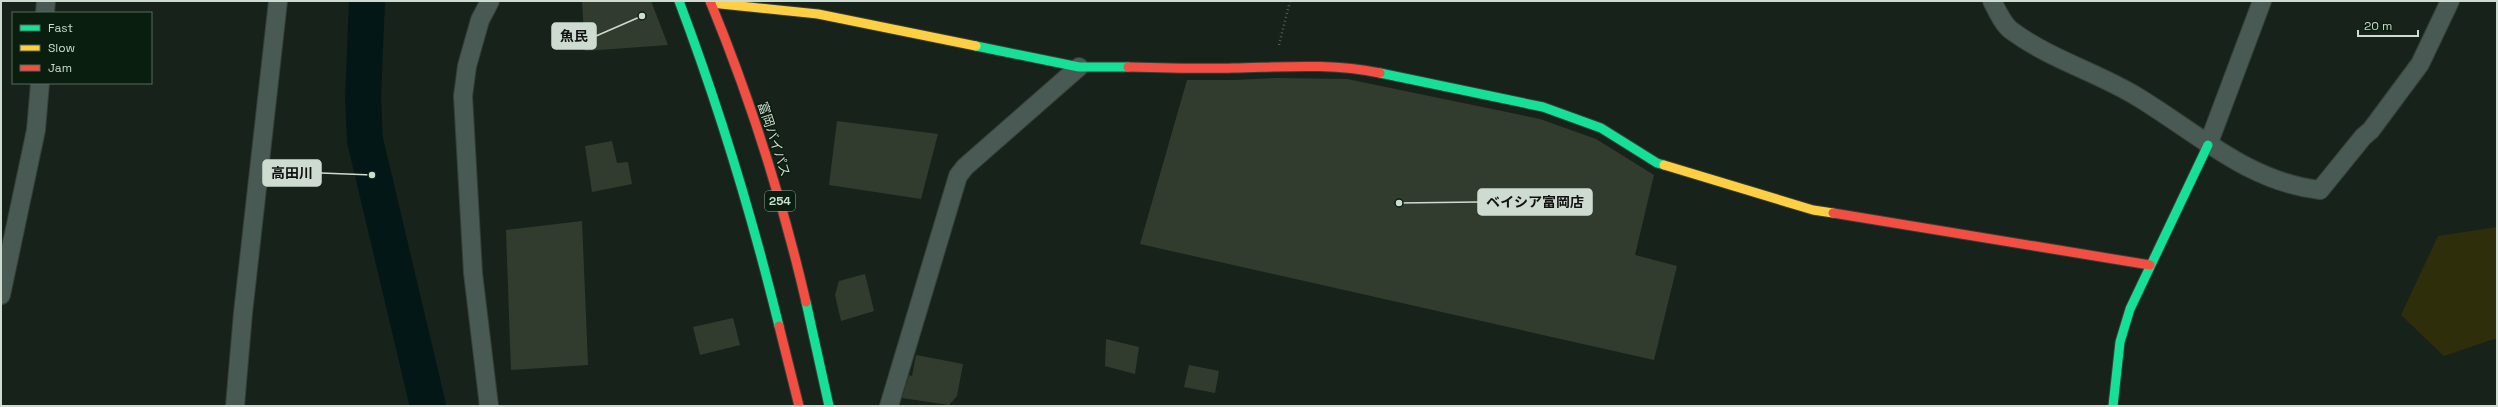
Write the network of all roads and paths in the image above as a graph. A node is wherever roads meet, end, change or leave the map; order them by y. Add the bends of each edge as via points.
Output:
1 (46, 1) edge
2 (278, 1) edge
3 (490, 1) edge
4 (679, 1) edge
5 (1290, 1) edge
6 (1992, 1) edge
7 (2262, 1) edge
8 (2450, 1) edge
9 (711, 2) edge
10 (45, 12) edge
11 (1275, 65) junction
12 (1079, 67) junction
13 (40, 84) edge
14 (2208, 145) junction
15 (2150, 265) junction
16 (1, 295) edge
17 (235, 406) edge
18 (489, 406) edge
19 (798, 406) edge
20 (829, 406) edge
21 (889, 406) edge
22 (2113, 406) edge

1 - 10 street
2 - 17 street via 242,313
3 - 18 street via 480,20 467,66 463,96 473,273
4 - 19 main road, 254 via 705,70 760,248
5 - 11 path
6 - 14 street via 2010,30 2062,62 2135,96
7 - 14 street
8 - 14 street via 2420,64 2371,130 2320,190 2300,188 2260,174
9 - 12 main road via 818,14
9 - 20 main road, 富岡バイパス / 254 via 734,59 789,229
11 - 12 main road via 1235,68
11 - 15 main road via 1348,67 1543,107 1601,128 1657,163 1813,210
12 - 21 street via 965,167 958,176
13 - 16 street via 36,130
14 - 15 main road via 2193,184
15 - 22 main road via 2122,334

